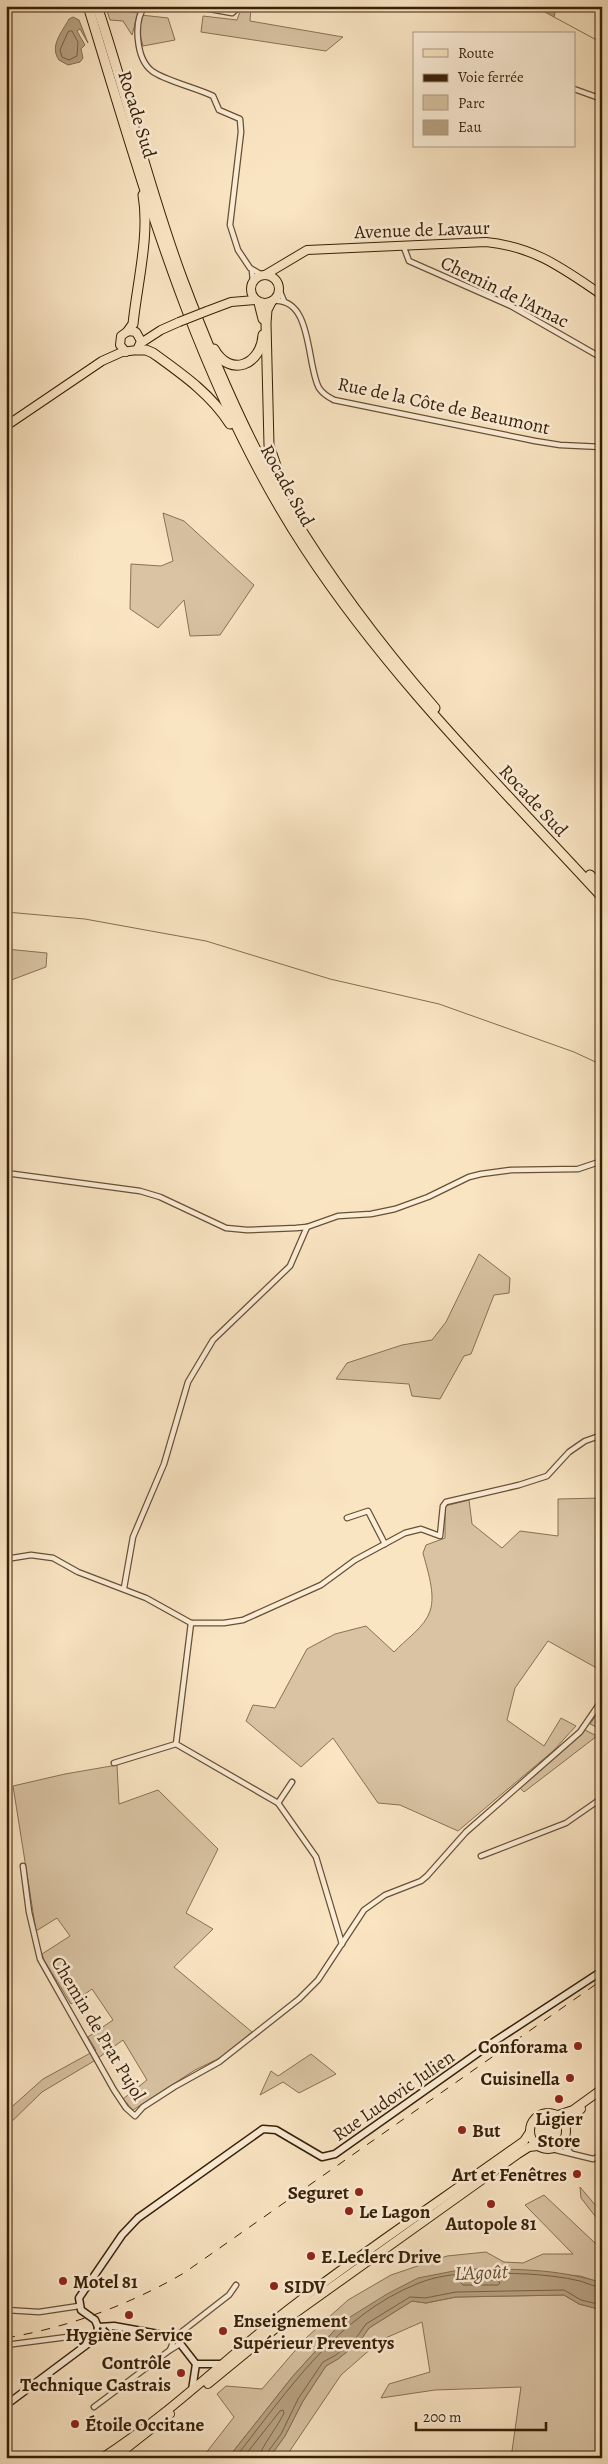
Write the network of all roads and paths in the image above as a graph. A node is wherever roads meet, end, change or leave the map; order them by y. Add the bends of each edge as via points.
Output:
1 (88, 6) edge
2 (97, 6) edge
3 (100, 6) edge
4 (193, 6) edge
5 (240, 6) edge
6 (143, 8) edge
7 (104, 28) junction
8 (576, 90) edge
9 (602, 99) edge
10 (140, 175) junction
11 (404, 245) junction
12 (292, 258) junction
13 (250, 268) junction
14 (263, 275) junction
15 (252, 284) junction
16 (278, 286) junction
17 (602, 295) edge
18 (257, 301) junction
19 (231, 302) junction
20 (272, 302) junction
21 (285, 302) junction
22 (201, 327) junction
23 (161, 330) junction
24 (132, 332) junction
25 (119, 342) junction
26 (139, 347) junction
27 (126, 352) junction
28 (602, 358) edge
29 (102, 361) junction
30 (6, 426) edge
31 (602, 447) edge
32 (253, 458) junction
33 (304, 530) junction
34 (602, 888) edge
35 (602, 897) edge
36 (602, 1161) edge
37 (6, 1173) edge
38 (307, 1227) junction
39 (602, 1435) edge
40 (347, 1518) dead end
41 (385, 1544) junction
42 (6, 1559) edge
43 (124, 1588) junction
44 (191, 1623) junction
45 (602, 1700) edge
46 (176, 1744) junction
47 (114, 1763) dead end
48 (292, 1782) dead end
49 (602, 1798) edge
50 (278, 1803) junction
51 (481, 1856) dead end
52 (23, 1866) dead end
53 (342, 1944) junction
54 (602, 1971) edge
55 (602, 2088) edge
56 (602, 2094) edge
57 (558, 2115) junction
58 (566, 2126) junction
59 (530, 2132) junction
60 (564, 2140) junction
61 (538, 2146) junction
62 (552, 2149) junction
63 (574, 2154) junction
64 (602, 2154) edge
65 (236, 2285) dead end
66 (79, 2306) junction
67 (6, 2310) edge
68 (98, 2330) junction
69 (174, 2337) junction
70 (180, 2344) junction
71 (6, 2345) edge
72 (170, 2350) junction
73 (196, 2364) junction
74 (223, 2364) junction
75 (192, 2390) junction
76 (6, 2405) edge
77 (94, 2407) dead end
78 (102, 2458) edge
79 (114, 2458) edge

1 - 10 highway, Rocade Sud
2 - 7 highway, Rocade Sud
3 - 7 highway
4 - 5 street via 224,14 232,14
6 - 13 street via 136,35 151,71 213,96 219,110 240,119 230,225 238,250
7 - 22 highway, Rocade Sud via 173,251
8 - 9 street
10 - 24 highway via 145,221
10 - 32 highway, Rocade Sud via 192,324 225,403
11 - 12 main road, Avenue de Lavaur via 307,250
11 - 17 main road, Avenue de Lavaur via 509,244 554,263
11 - 28 street, Chemin de l'Arnac via 409,261 511,306
12 - 14 main road, Avenue de Lavaur
12 - 16 main road via 280,274
13 - 14 street
13 - 15 street
14 - 15 main road
14 - 16 main road via 272,277
15 - 18 main road via 251,294
15 - 19 main road
16 - 20 main road
16 - 21 street, Rue de la Côte de Beaumont
18 - 19 main road
18 - 20 main road
18 - 22 highway via 263,322 262,343 256,358 243,365 234,366 218,355
19 - 23 main road, bridge
20 - 21 street
20 - 33 highway via 267,310 266,323 269,445 283,488
21 - 31 street, Rue de la Côte de Beaumont via 302,318 314,375 320,388 334,400 551,444
22 - 33 highway, Rocade Sud via 238,413 273,481
23 - 24 main road
23 - 26 main road
24 - 25 main road via 121,336
24 - 26 main road via 139,336
25 - 27 main road
25 - 29 main road
26 - 27 main road
26 - 32 highway via 153,353 208,395 224,413
27 - 29 main road
29 - 30 main road
32 - 35 highway, Rocade Sud via 305,549 384,658
33 - 34 highway, Rocade Sud via 363,620 434,707
36 - 38 street via 578,1170 511,1170 481,1174 402,1207 372,1214 338,1216
37 - 38 street via 140,1190 234,1230
38 - 43 street via 290,1266 213,1340 188,1382 164,1464 133,1537
39 - 41 street via 569,1452 547,1476 444,1504 440,1536 418,1529
40 - 41 street via 368,1511
41 - 44 street via 355,1560 321,1585 243,1620
42 - 43 street via 31,1555 50,1557 90,1578
43 - 44 street
44 - 46 street
45 - 53 street via 580,1732 466,1832 421,1881 392,1892 369,1906
46 - 47 street
46 - 50 street
48 - 50 street
49 - 51 street via 566,1823
50 - 53 street via 316,1857
52 - 53 street, Chemin de Prat Pujol via 30,1919 40,1959 114,2090 135,2116 174,2087 219,2062 299,1999 318,1980
54 - 66 main road, Rue Ludovic Julien via 492,2043 331,2156 318,2156 276,2130 257,2132 150,2207 133,2223 81,2295
55 - 57 main road via 573,2110
56 - 58 main road via 570,2119
57 - 58 main road
57 - 59 main road via 540,2114 532,2121
58 - 60 main road
59 - 61 main road
59 - 74 main road via 524,2141 289,2309
60 - 62 main road
60 - 63 street via 568,2151
61 - 62 main road
61 - 79 main road via 518,2154 287,2319
62 - 63 street
63 - 64 street via 593,2159
65 - 69 street via 229,2295
66 - 67 street via 31,2313
66 - 68 main road via 95,2320
68 - 69 main road via 114,2326
68 - 71 street
68 - 76 main road via 93,2340
69 - 70 main road
69 - 72 street
70 - 72 street
70 - 73 main road
72 - 77 street
73 - 74 main road
73 - 75 main road
74 - 75 main road
75 - 78 main road

